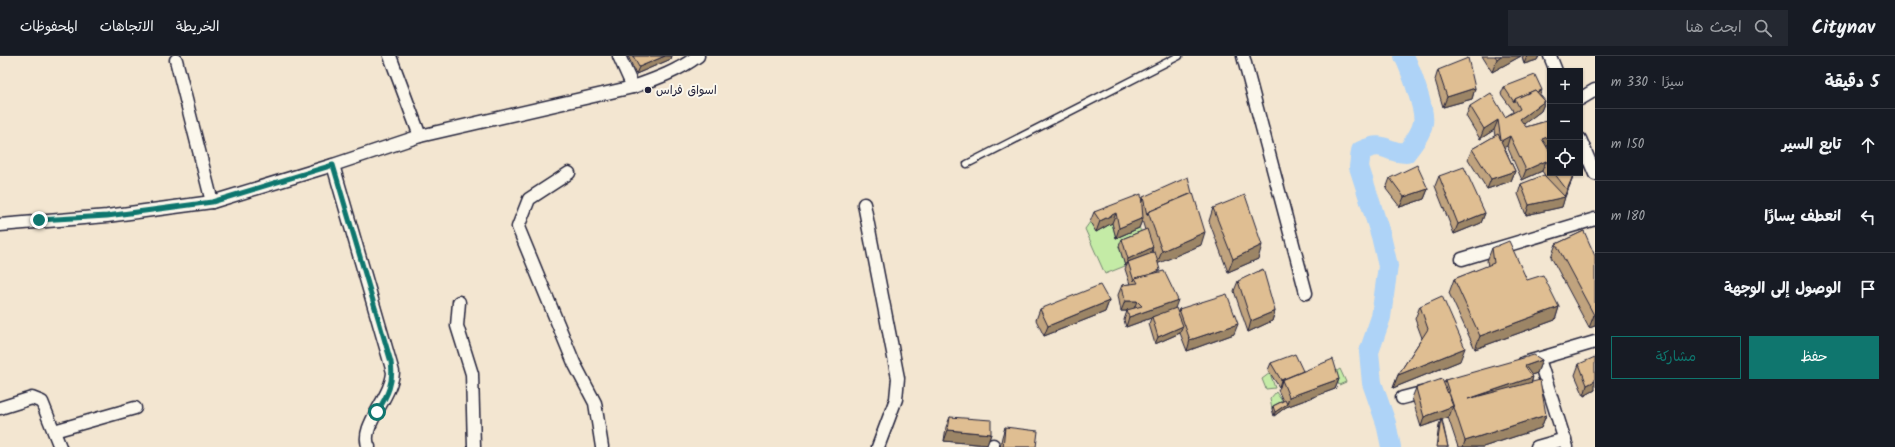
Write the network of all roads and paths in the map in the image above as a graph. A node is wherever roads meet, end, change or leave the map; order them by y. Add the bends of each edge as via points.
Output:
1 (390, 56) edge
2 (619, 56) edge
3 (698, 56) edge
4 (1179, 56) edge
5 (1243, 56) edge
6 (1550, 56) edge
7 (176, 60) dead end
8 (1555, 68) edge
9 (633, 87) junction
10 (1595, 90) edge
11 (1583, 96) edge
12 (420, 136) junction
13 (1580, 140) edge
14 (967, 164) dead end
15 (333, 165) junction
16 (569, 174) dead end
17 (1595, 174) edge
18 (212, 202) junction
19 (864, 204) dead end
20 (1595, 219) edge
21 (0, 225) edge
22 (1462, 259) dead end
23 (1306, 293) dead end
24 (459, 302) dead end
25 (1595, 342) edge
26 (1539, 359) junction
27 (1511, 367) edge
28 (1439, 388) edge
29 (1402, 398) dead end
30 (0, 408) edge
31 (135, 408) dead end
32 (54, 431) junction
33 (1566, 443) edge
34 (60, 447) edge
35 (369, 447) edge
36 (474, 447) edge
37 (602, 447) edge
38 (878, 447) edge
39 (1537, 447) edge

1 - 12 street
2 - 9 street
3 - 9 street via 666,75
4 - 14 lane
5 - 23 street
6 - 8 street
7 - 18 street
9 - 12 street
10 - 11 street
12 - 15 street
13 - 17 street
15 - 18 street
15 - 35 street via 393,372 390,389 368,428 366,436
16 - 37 street via 529,199 518,227 574,363 594,403
18 - 21 street via 107,216
19 - 38 street via 898,378 896,400
20 - 22 street
24 - 36 street via 457,326 472,374
25 - 26 street
26 - 27 street
26 - 33 street
28 - 29 street
30 - 32 street via 32,398 37,399 45,407
31 - 32 street
32 - 34 street
33 - 39 street

